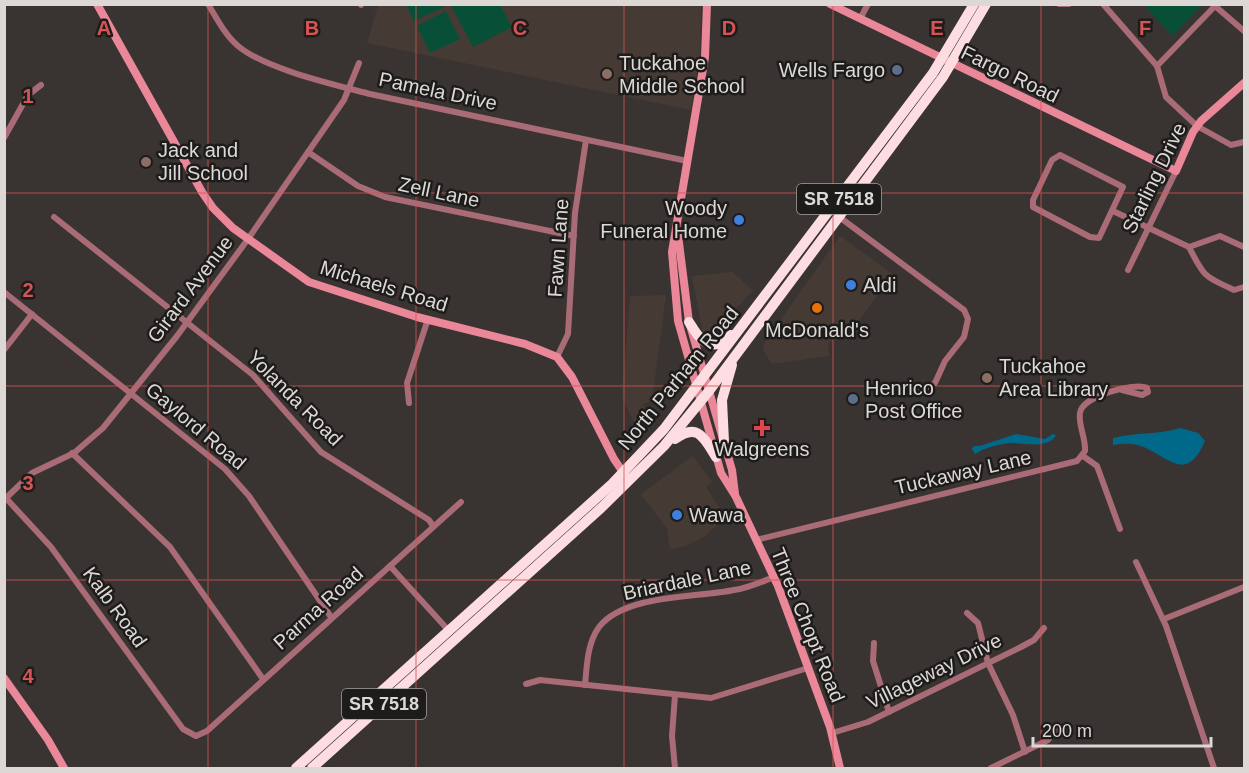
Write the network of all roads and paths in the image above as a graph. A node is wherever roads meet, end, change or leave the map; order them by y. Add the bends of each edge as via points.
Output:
1 (97, 4) edge
2 (208, 4) edge
3 (707, 4) edge
4 (830, 4) edge
5 (868, 4) edge
6 (974, 4) edge
7 (986, 4) edge
8 (1059, 4) edge
9 (1069, 4) edge
10 (1103, 4) edge
11 (860, 19) junction
12 (1245, 31) edge
13 (947, 62) junction
14 (359, 63) dead end
15 (1157, 66) junction
16 (1245, 83) edge
17 (41, 85) dead end
18 (350, 88) junction
19 (1197, 126) junction
20 (4, 138) edge
21 (586, 140) junction
22 (1245, 142) edge
23 (308, 152) junction
24 (687, 160) junction
25 (1176, 171) junction
26 (1113, 211) junction
27 (835, 214) junction
28 (54, 217) dead end
29 (677, 226) junction
30 (1149, 228) junction
31 (574, 236) junction
32 (248, 239) junction
33 (1189, 246) junction
34 (1245, 247) edge
35 (1128, 270) dead end
36 (1245, 287) edge
37 (4, 292) edge
38 (758, 307) junction
39 (32, 314) junction
40 (428, 319) junction
41 (187, 322) junction
42 (689, 322) junction
43 (4, 350) edge
44 (735, 356) junction
45 (558, 357) junction
46 (705, 378) junction
47 (697, 389) junction
48 (1122, 390) dead end
49 (709, 391) junction
50 (132, 393) junction
51 (917, 393) dead end
52 (700, 402) junction
53 (409, 403) dead end
54 (724, 442) junction
55 (664, 446) junction
56 (72, 453) junction
57 (1083, 456) junction
58 (716, 457) junction
59 (627, 477) junction
60 (5, 497) edge
61 (736, 497) junction
62 (461, 501) dead end
63 (433, 526) junction
64 (1120, 529) dead end
65 (756, 540) junction
66 (1136, 562) dead end
67 (390, 566) junction
68 (774, 577) junction
69 (1245, 587) edge
70 (967, 613) dead end
71 (331, 617) junction
72 (1164, 619) junction
73 (1044, 628) dead end
74 (453, 635) junction
75 (874, 644) dead end
76 (988, 663) junction
77 (808, 668) junction
78 (4, 678) edge
79 (263, 679) junction
80 (526, 684) dead end
81 (585, 685) junction
82 (675, 695) junction
83 (890, 712) junction
84 (1059, 726) dead end
85 (832, 733) junction
86 (196, 736) joint
87 (1025, 752) junction
88 (306, 767) edge
89 (64, 768) edge
90 (675, 768) edge
91 (840, 768) edge
92 (990, 768) edge
93 (1214, 768) edge

1 - 32 street, Michaels Road via 202,192 221,218
2 - 18 street, Pamela Drive via 223,30 247,52
3 - 24 street, Three Chopt Road via 705,57
4 - 11 street, Fargo Road
5 - 11 street
6 - 13 highway, North Parham Road / SR 7518
7 - 13 highway, North Parham Road / SR 7518
8 - 9 street
10 - 15 street
11 - 13 street, Fargo Road
12 - 15 street via 1215,6
13 - 25 street, Fargo Road
13 - 27 highway, North Parham Road / SR 7518
14 - 18 street, Girard Avenue
15 - 19 street via 1166,97
16 - 19 street, Starling Drive
17 - 20 street via 28,95
18 - 21 street, Pamela Drive
18 - 23 street, Girard Avenue
19 - 22 street via 1227,143
19 - 25 street, Starling Drive
21 - 24 street, Pamela Drive
21 - 31 street, Fawn Lane
23 - 31 street, Zell Lane via 358,186 385,197
23 - 32 street, Girard Avenue
24 - 29 street, Three Chopt Road
25 - 30 street, Starling Drive
26 - 26 street via 1096,239 1035,210 1032,204 1052,160 1060,155 1122,185
26 - 30 street
27 - 38 highway, North Parham Road / SR 7518
27 - 44 highway, North Parham Road / SR 7518
27 - 51 street via 964,310 968,320 964,337 945,361 935,383
28 - 41 street, Yolanda Road
29 - 42 street, Three Chopt Road
29 - 47 street, Three Chopt Road via 672,252 676,304
30 - 33 street
30 - 35 street, Starling Drive
31 - 45 street, Fawn Lane via 568,334
32 - 40 street, Michaels Road via 322,288
32 - 41 street, Girard Avenue
33 - 34 street via 1220,236
33 - 36 street via 1204,275 1234,290
37 - 39 street, Gaylord Road
38 - 42 highway via 719,345 701,340
38 - 46 highway, North Parham Road / SR 7518
39 - 43 street
39 - 50 street, Gaylord Road
40 - 45 street, Michaels Road via 525,344
40 - 53 street via 406,384
41 - 50 street, Girard Avenue
41 - 63 street, Yolanda Road via 265,387 321,452
42 - 46 street, Three Chopt Road
44 - 49 highway, North Parham Road / SR 7518
44 - 54 highway via 722,400
45 - 59 street
46 - 47 highway, North Parham Road / SR 7518
46 - 49 street, Three Chopt Road
47 - 52 street, Three Chopt Road
47 - 59 highway, North Parham Road / SR 7518
48 - 57 street via 1083,403 1079,414 1085,441
49 - 52 highway, North Parham Road / SR 7518
49 - 54 street, Three Chopt Road
50 - 56 street, Girard Avenue via 96,437
50 - 71 street, Gaylord Road via 238,482
52 - 55 highway, North Parham Road / SR 7518
52 - 58 street, Three Chopt Road
54 - 61 street, Three Chopt Road
55 - 58 highway via 692,431 704,437
55 - 59 highway, North Parham Road / SR 7518
56 - 60 street, Girard Avenue via 32,473
56 - 79 street via 170,547
57 - 64 street via 1097,466
57 - 65 street, Tuckaway Lane via 1074,463
58 - 61 street, Three Chopt Road
59 - 74 highway, North Parham Road / SR 7518
60 - 86 street, Kalb Road via 51,547 183,729
61 - 65 street, Three Chopt Road
62 - 63 street, Parma Road
63 - 67 street, Parma Road
65 - 68 street, Three Chopt Road
66 - 72 street
67 - 71 street, Parma Road
67 - 74 street
68 - 77 street, Three Chopt Road
68 - 81 street, Briardale Lane via 734,590 635,605 615,613 592,641
69 - 72 street
70 - 76 street via 980,628
71 - 79 street, Parma Road
72 - 93 street
73 - 76 street, Villageway Drive via 1034,640
74 - 88 highway, North Parham Road / SR 7518
75 - 83 street via 873,661
76 - 83 street, Villageway Drive
76 - 87 street via 1013,715
77 - 82 street via 720,696
77 - 85 street, Three Chopt Road
78 - 89 street
79 - 86 street, Parma Road via 207,731
80 - 81 street via 540,680
81 - 82 street
82 - 90 street
83 - 85 street, Villageway Drive
84 - 87 street via 1048,740
85 - 91 street, Three Chopt Road
87 - 92 street

